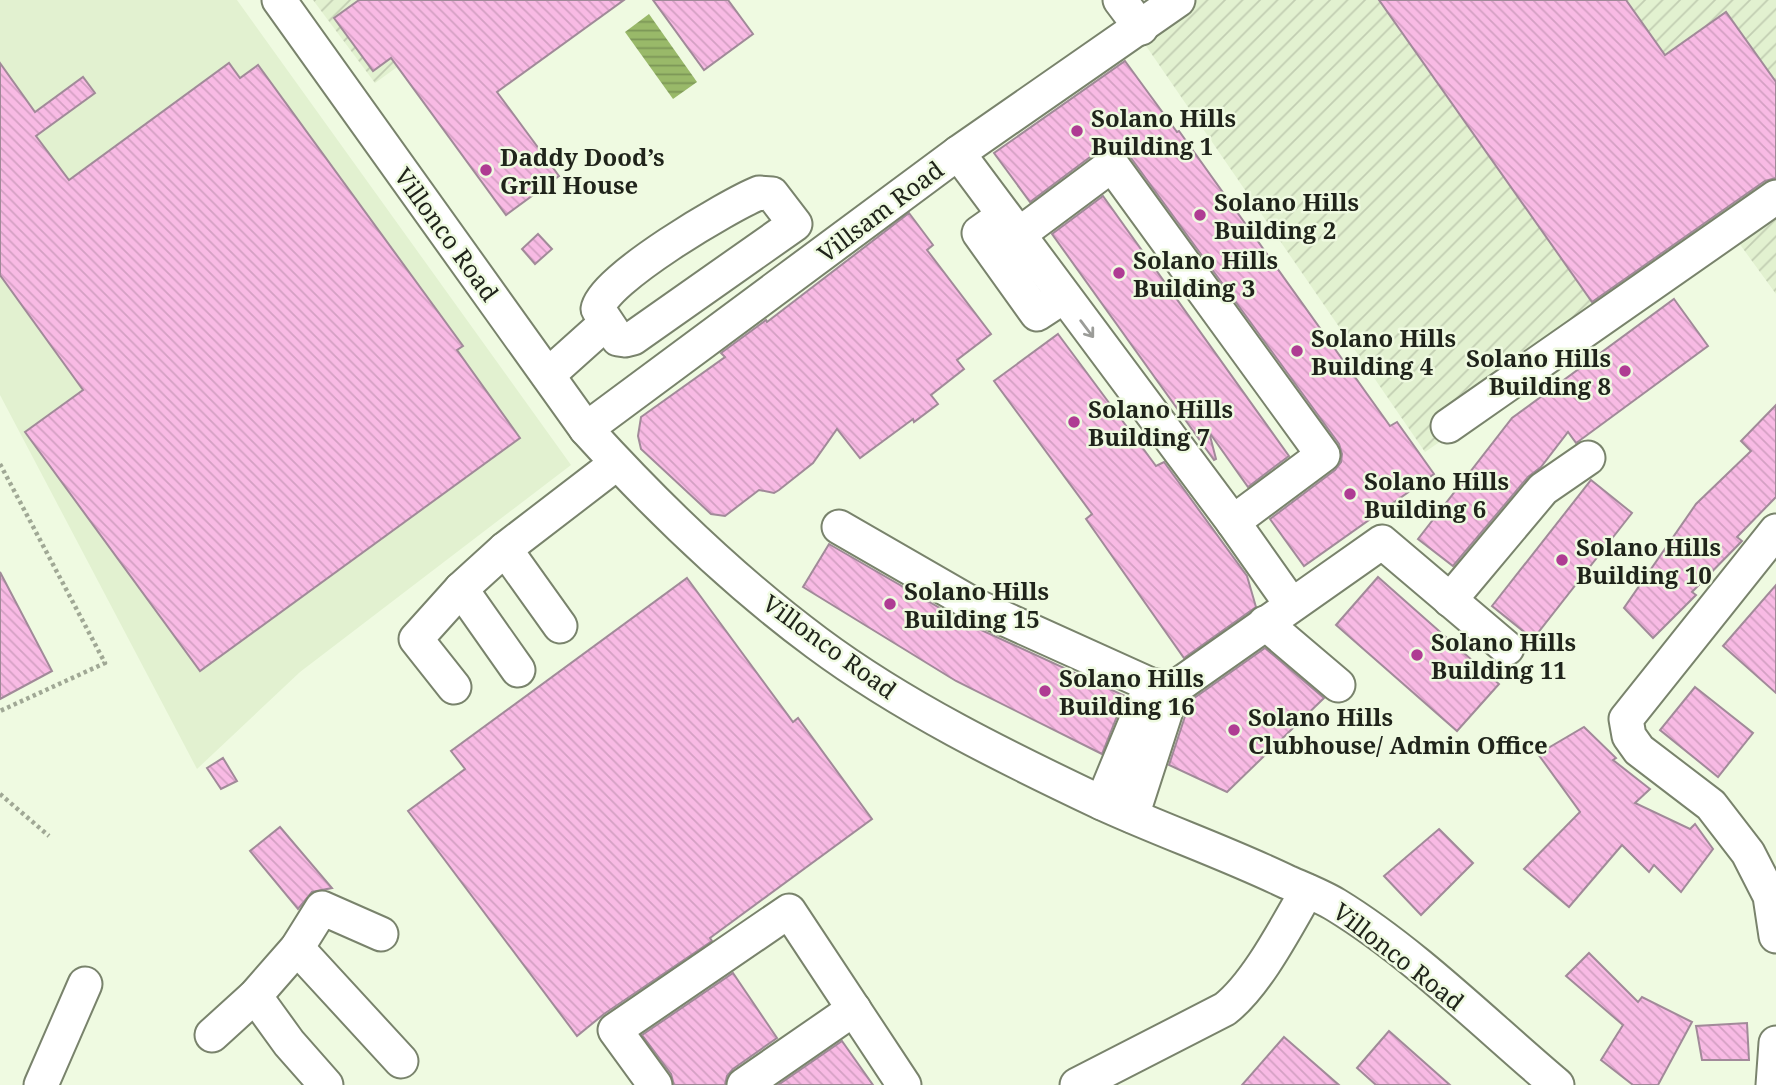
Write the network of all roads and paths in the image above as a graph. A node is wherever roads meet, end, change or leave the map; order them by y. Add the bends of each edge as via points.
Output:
1 (279, 0) edge
2 (1120, 0) edge
3 (1171, 2) edge
4 (1141, 28) junction
5 (958, 153) junction
6 (1776, 197) edge
7 (1011, 225) junction
8 (606, 323) junction
9 (548, 375) junction
10 (1448, 426) dead end
11 (586, 429) junction
12 (1588, 458) dead end
13 (617, 463) junction
14 (0, 464) edge
15 (1233, 522) junction
16 (839, 527) dead end
17 (1776, 531) edge
18 (505, 549) junction
19 (461, 589) junction
20 (1450, 600) junction
21 (1278, 614) junction
22 (561, 626) dead end
23 (1507, 648) dead end
24 (518, 670) dead end
25 (1338, 685) dead end
26 (454, 687) dead end
27 (1162, 687) junction
28 (0, 711) edge
29 (0, 793) edge
30 (1117, 809) junction
31 (49, 836) dead end
32 (1307, 891) junction
33 (381, 934) dead end
34 (1776, 936) edge
35 (297, 948) junction
36 (85, 984) dead end
37 (255, 996) junction
38 (855, 1009) junction
39 (212, 1035) dead end
40 (1776, 1043) edge
41 (401, 1061) dead end
42 (41, 1085) edge
43 (326, 1085) edge
44 (655, 1085) edge
45 (744, 1085) edge
46 (904, 1085) edge
47 (1077, 1085) edge
48 (1557, 1085) edge
49 (1773, 1085) edge

1 - 9 street, Villonco Road
2 - 4 street
3 - 4 street, Villsam Road
4 - 5 street, Villsam Road
5 - 7 street
5 - 11 street, Villsam Road
6 - 10 street
7 -> 15 street
7 - 15 street via 1112,164 1324,455
8 - 8 street via 618,339 634,338 795,224 770,193 743,199 670,244 612,288 598,307
8 - 9 street
9 - 11 street, Villonco Road
11 - 13 street, Villonco Road
12 - 20 street via 1543,489
13 - 18 street
13 - 30 street, Villonco Road via 695,543 817,643 889,692
14 - 28 path via 105,663
15 - 21 street
16 - 27 street via 976,606 1082,656
17 - 34 street via 1626,719 1629,736 1639,750 1711,805 1748,853 1770,896
18 - 19 street
18 - 22 street
19 - 24 street
19 - 26 street via 416,639
20 - 21 street via 1382,542
20 - 23 street
21 - 25 street
21 - 27 street
27 - 30 street
29 - 31 path
30 - 32 street, Villonco Road
32 - 47 street via 1238,998 1225,1009
32 - 48 street, Villonco Road via 1335,905 1409,958
33 - 35 street via 322,908
35 - 37 street
35 - 41 street
36 - 42 street
37 - 39 street
37 - 43 street
38 - 44 street via 789,911 615,1030
38 - 45 street
38 - 46 street
40 - 49 street

